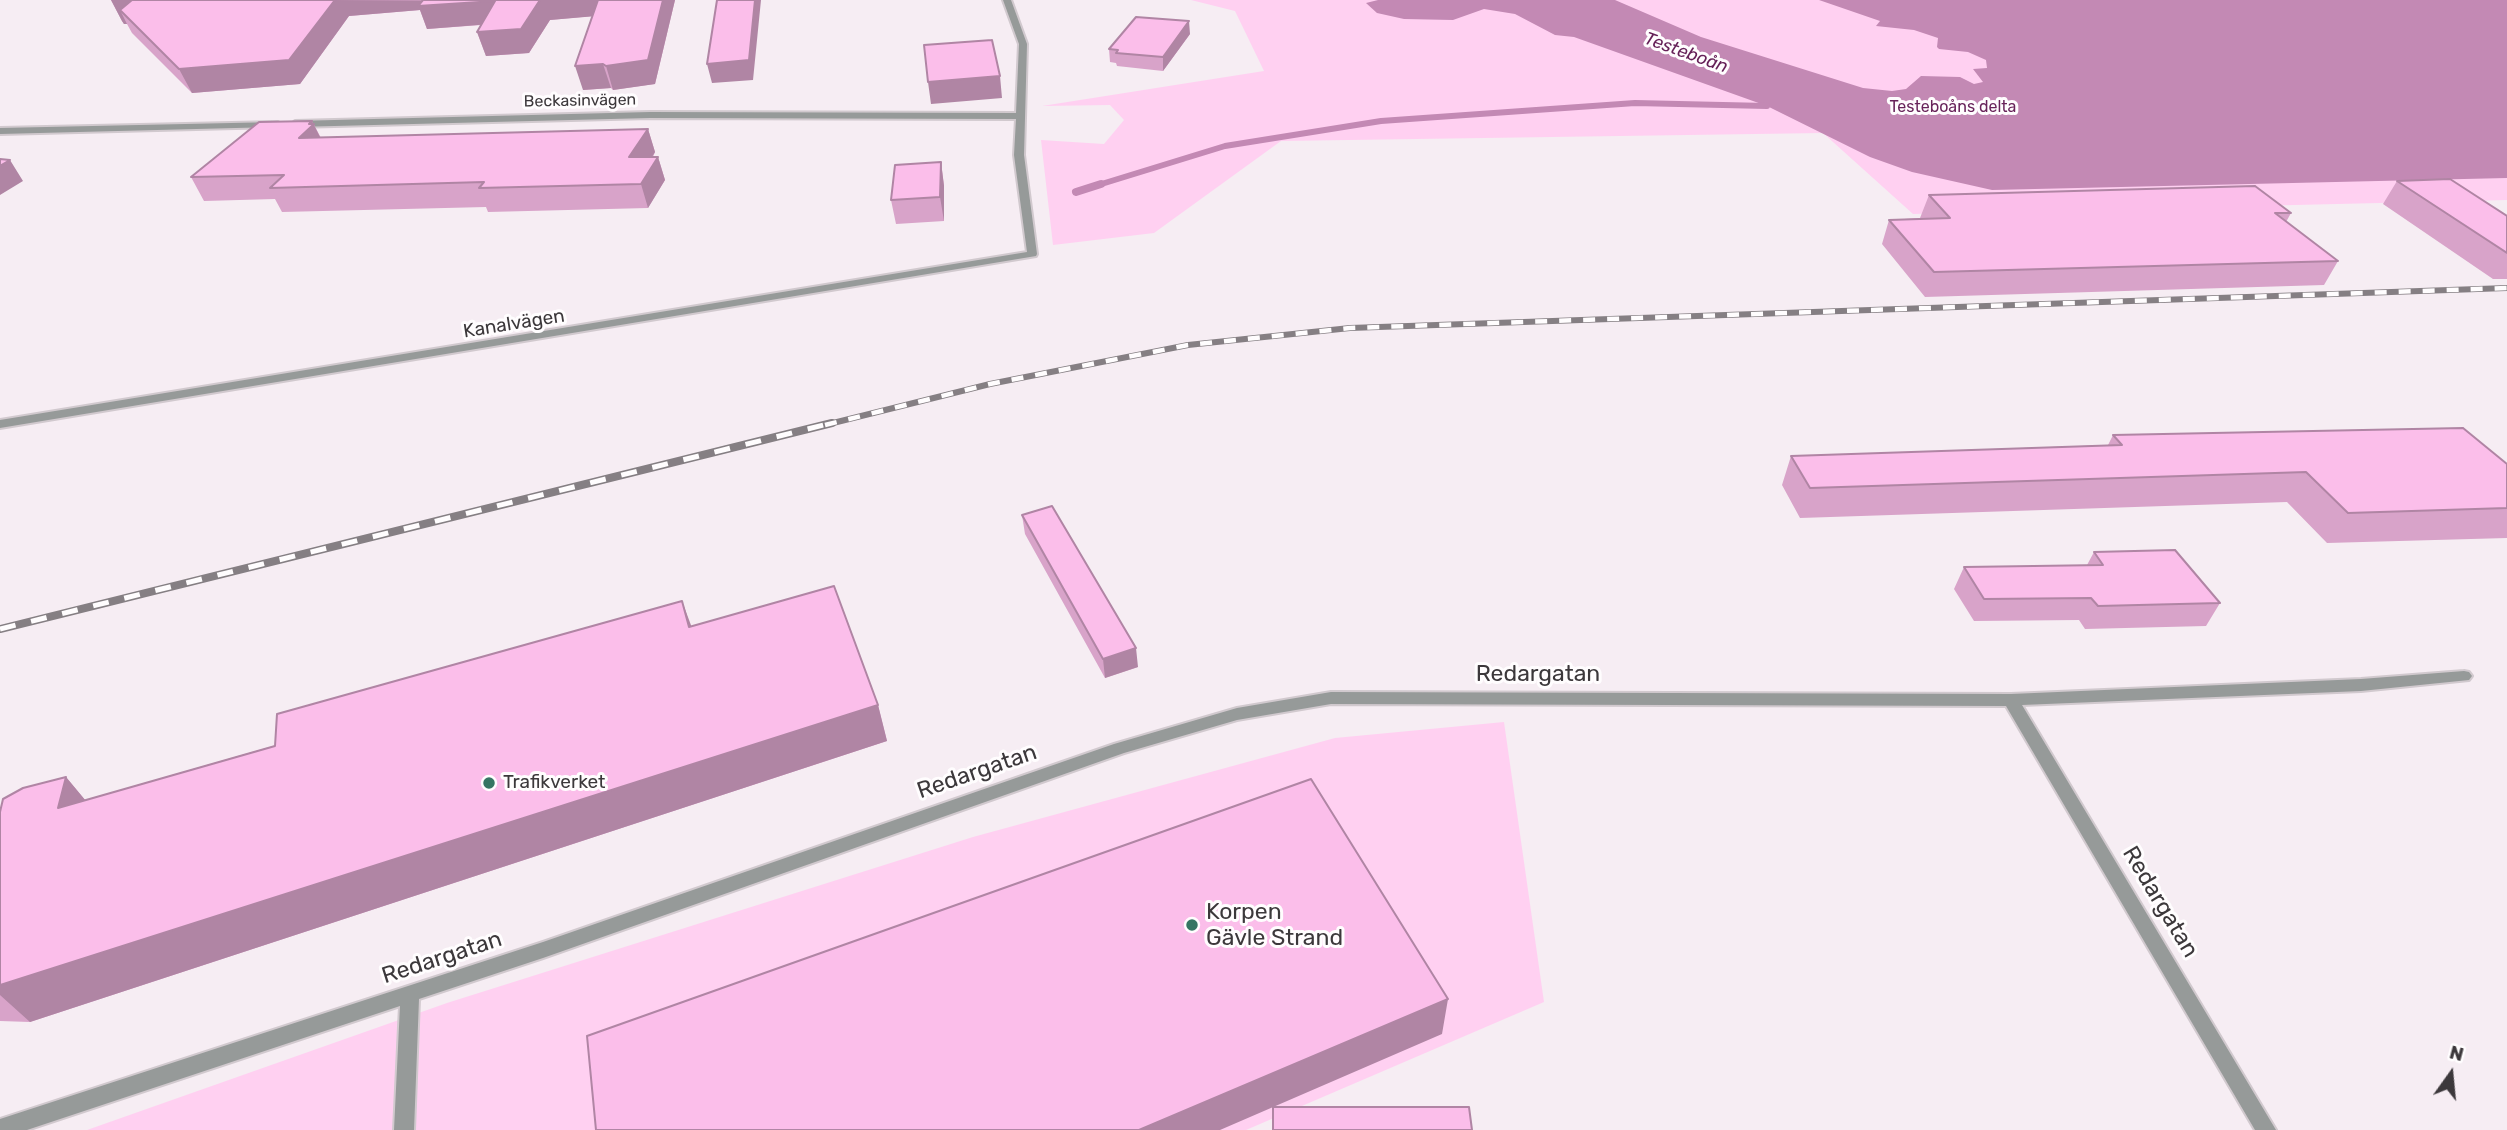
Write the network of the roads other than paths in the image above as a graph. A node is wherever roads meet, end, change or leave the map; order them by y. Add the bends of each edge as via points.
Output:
1 (1007, 0) edge
2 (1022, 116) junction
3 (0, 131) edge
4 (0, 424) edge
5 (2464, 676) dead end
6 (2011, 700) junction
7 (410, 994) junction
8 (0, 1129) edge
9 (404, 1130) edge
10 (2266, 1130) edge

1 - 2 street via 1023,44
2 - 3 street, Beckasinvägen via 650,115
2 - 4 street, Kanalvägen via 1019,155 1032,254
5 - 6 street, Redargatan via 2361,685
6 - 7 street, Redargatan via 1331,698 1237,714 1119,748
6 - 10 street, Redargatan
7 - 8 street, Redargatan
7 - 9 street

